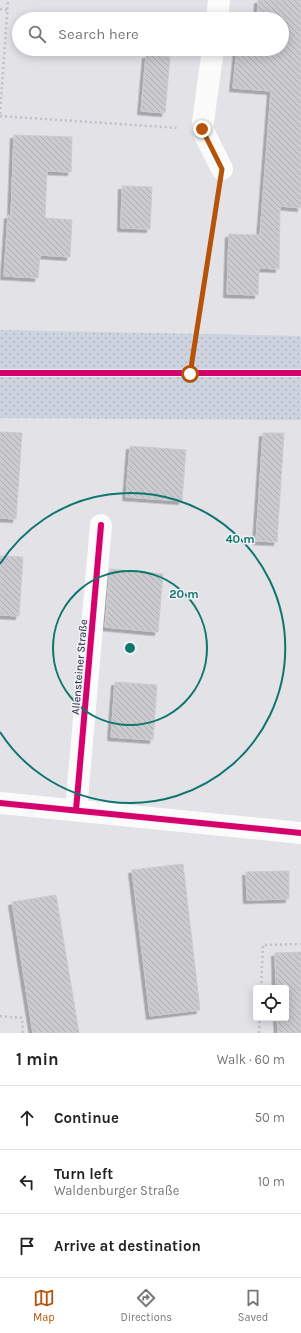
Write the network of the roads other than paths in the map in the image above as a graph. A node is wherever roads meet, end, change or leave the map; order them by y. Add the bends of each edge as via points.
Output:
1 (219, 0) edge
2 (218, 12) edge
3 (212, 56) edge
4 (222, 169) road end
5 (101, 525) dead end
6 (0, 803) edge
7 (76, 810) junction
8 (301, 833) edge

1 - 2 street
3 - 4 street via 202,129
5 - 7 street, Allensteiner Straße
6 - 7 street
7 - 8 street

